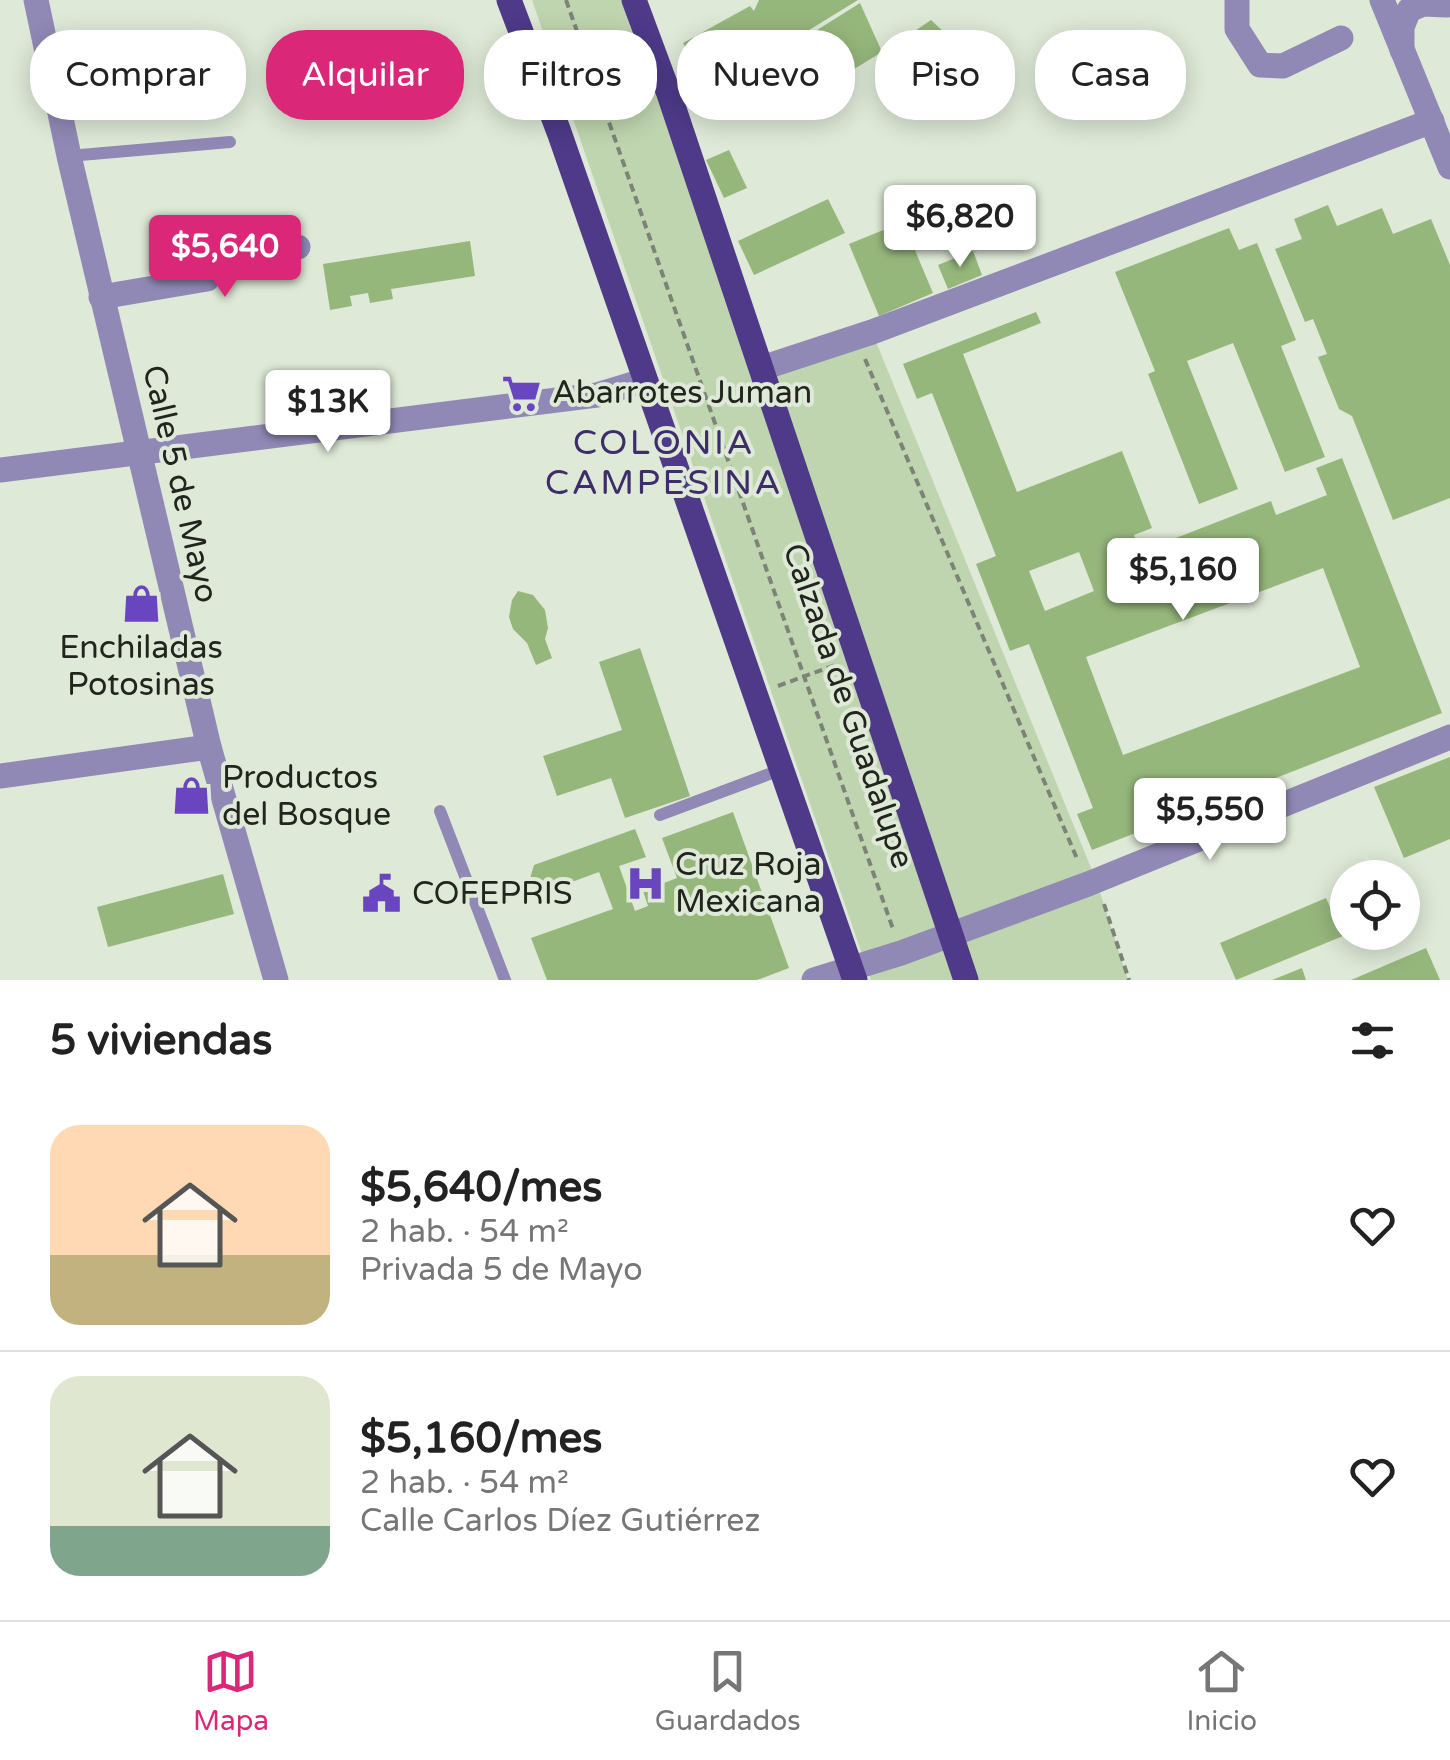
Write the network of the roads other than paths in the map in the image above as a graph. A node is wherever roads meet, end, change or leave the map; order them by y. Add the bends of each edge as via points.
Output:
1 (36, 0) edge
2 (509, 0) edge
3 (634, 0) edge
4 (1236, 0) edge
5 (1382, 0) edge
6 (1446, 4) edge
7 (43, 30) edge
8 (1341, 38) dead end
9 (1402, 52) junction
10 (62, 120) edge
11 (1432, 121) junction
12 (230, 142) dead end
13 (69, 156) junction
14 (1450, 167) edge
15 (298, 248) dead end
16 (102, 297) junction
17 (762, 368) junction
18 (643, 381) junction
19 (139, 450) junction
20 (0, 470) edge
21 (1450, 736) edge
22 (209, 746) junction
23 (780, 770) junction
24 (0, 776) edge
25 (440, 812) dead end
26 (660, 814) dead end
27 (949, 934) junction
28 (853, 973) edge
29 (276, 980) edge
30 (505, 980) edge
31 (814, 980) edge
32 (966, 980) edge

1 - 7 street, Calle 5 de Mayo
2 - 18 main road
3 - 17 main road, Calzada de Guadalupe
4 - 8 street via 1237,29 1260,65 1284,66
5 - 9 street
6 - 9 street via 1410,10
9 - 11 street
10 - 13 street, Calle 5 de Mayo
11 - 14 street
11 - 17 street
12 - 13 lane
13 - 16 street, Calle 5 de Mayo
15 - 16 street via 215,259 207,280
16 - 19 street, Calle 5 de Mayo
17 - 27 main road, Calzada de Guadalupe
18 - 19 street via 597,394
18 - 23 main road
19 - 20 street
19 - 22 street, Calle 5 de Mayo
21 - 27 street
22 - 24 street
22 - 29 street, Calle 5 de Mayo
23 - 26 lane
23 - 28 main road
25 - 30 lane
27 - 28 street
27 - 32 main road, Calzada de Guadalupe
28 - 31 street

